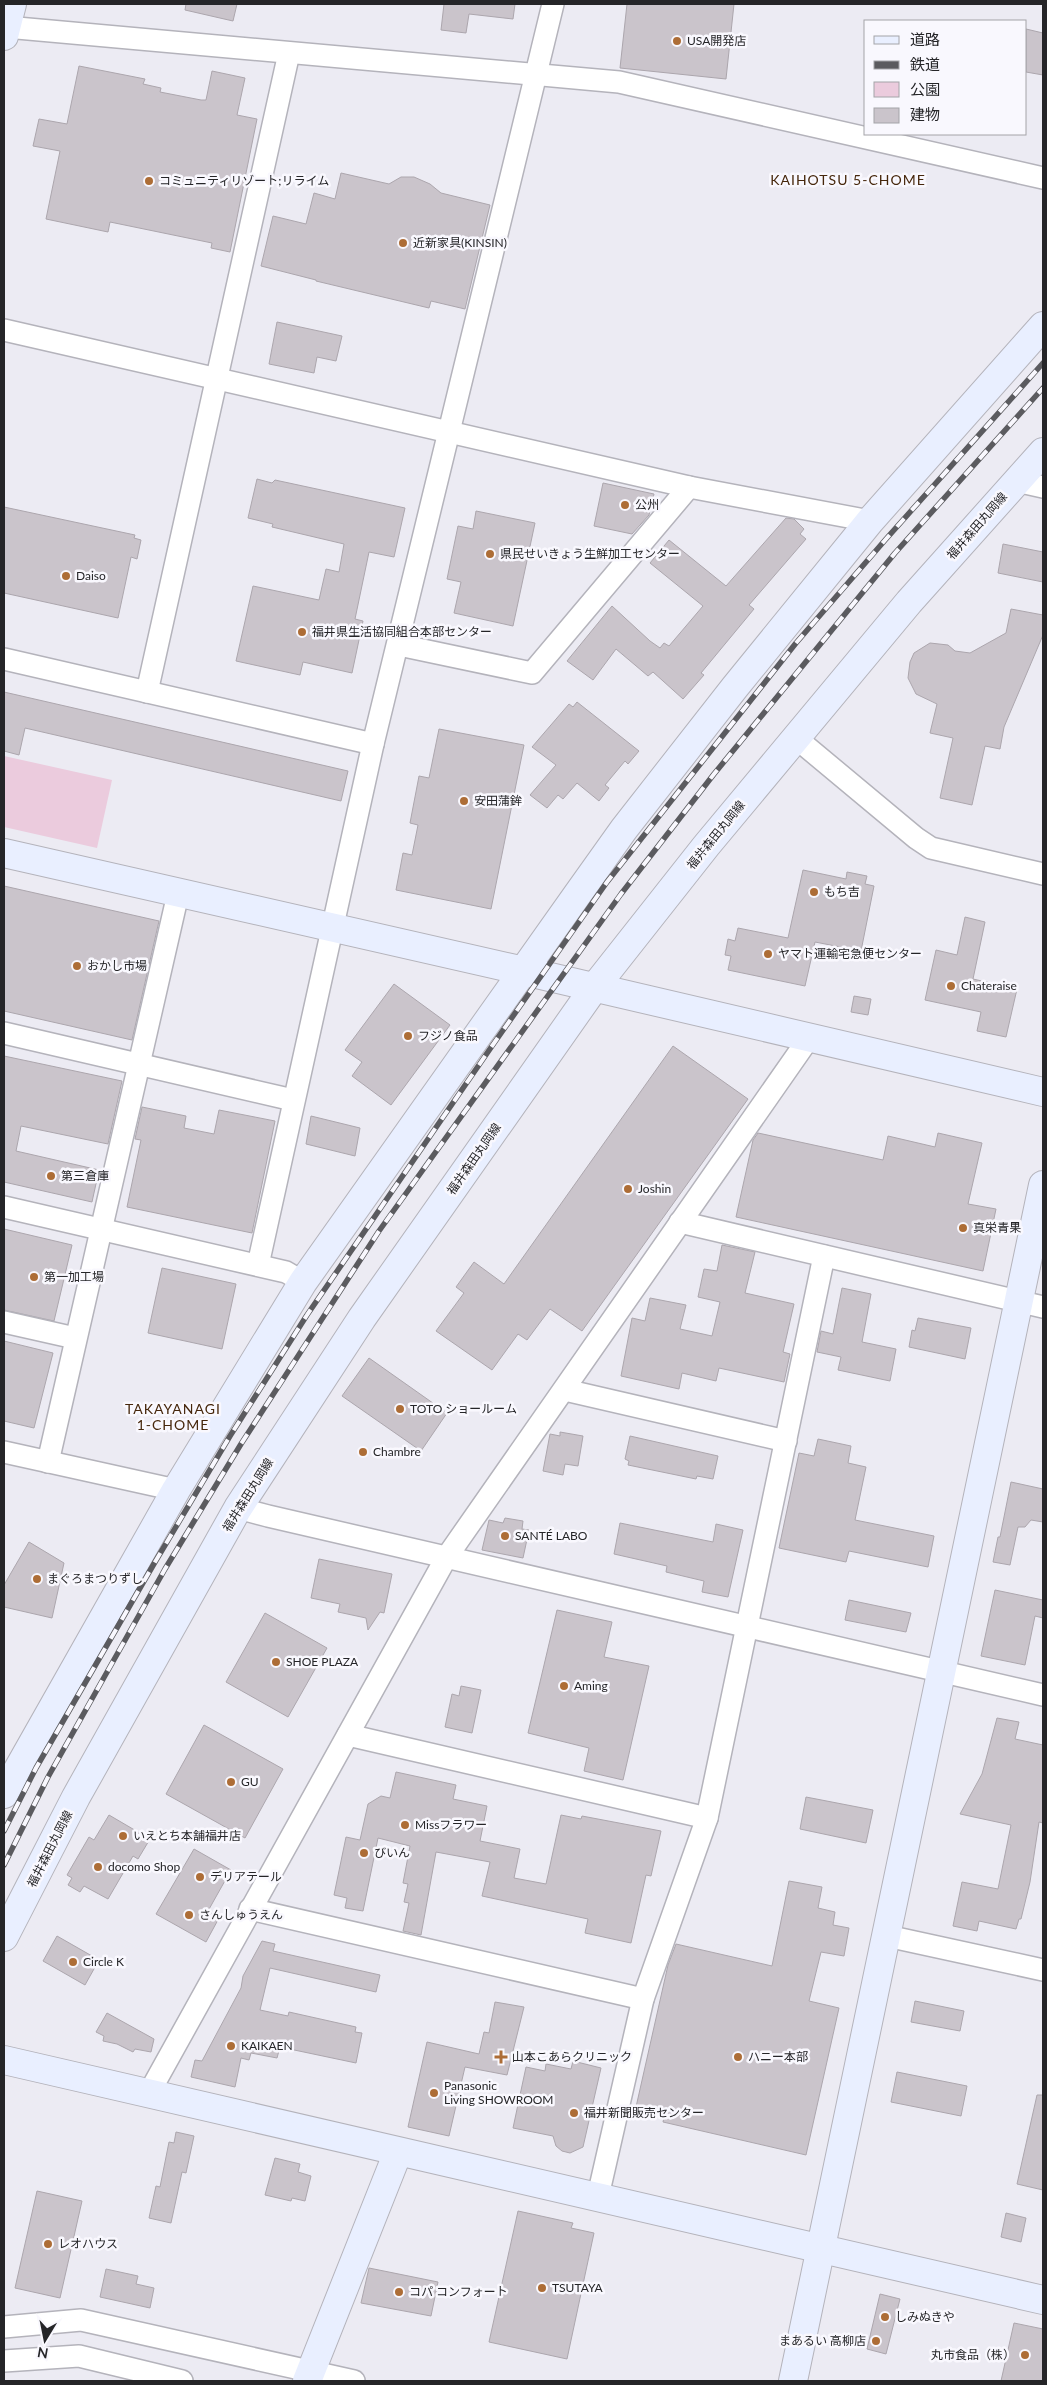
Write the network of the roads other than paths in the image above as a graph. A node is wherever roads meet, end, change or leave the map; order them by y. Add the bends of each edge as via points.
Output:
1 (553, 4) edge
2 (7, 22) edge
3 (289, 53) junction
4 (537, 75) junction
5 (1043, 178) edge
6 (1043, 326) edge
7 (4, 330) edge
8 (217, 379) junction
9 (450, 433) junction
10 (1043, 452) edge
11 (1016, 481) junction
12 (689, 487) junction
13 (1043, 487) edge
14 (870, 521) junction
15 (399, 645) junction
16 (4, 659) edge
17 (147, 692) junction
18 (796, 738) junction
19 (374, 744) junction
20 (4, 853) edge
21 (1043, 874) edge
22 (178, 894) junction
23 (332, 929) junction
24 (524, 971) junction
25 (594, 988) junction
26 (4, 1033) edge
27 (809, 1038) junction
28 (138, 1064) junction
29 (1043, 1092) edge
30 (293, 1100) junction
31 (1043, 1185) edge
32 (4, 1207) edge
33 (680, 1222) junction
34 (100, 1229) junction
35 (824, 1256) junction
36 (258, 1265) junction
37 (303, 1282) junction
38 (1031, 1304) edge
39 (4, 1322) edge
40 (75, 1338) junction
41 (565, 1390) junction
42 (786, 1441) junction
43 (4, 1452) edge
44 (48, 1462) junction
45 (176, 1490) junction
46 (238, 1508) junction
47 (446, 1558) junction
48 (747, 1627) junction
49 (941, 1672) junction
50 (1043, 1695) edge
51 (348, 1735) junction
52 (4, 1794) edge
53 (707, 1818) junction
54 (250, 1909) junction
55 (887, 1936) junction
56 (4, 1937) edge
57 (1042, 1966) edge
58 (643, 1999) junction
59 (4, 2060) edge
60 (149, 2093) junction
61 (398, 2152) junction
62 (598, 2196) junction
63 (820, 2250) junction
64 (1043, 2300) edge
65 (4, 2326) edge
66 (4, 2361) edge
67 (309, 2376) edge
68 (182, 2381) edge
69 (354, 2381) edge
70 (793, 2381) edge

1 - 4 street
2 - 3 street
3 - 4 street
3 - 8 street
4 - 5 street via 619,82
4 - 9 street
6 - 14 main road
7 - 8 street
8 - 9 street
8 - 17 street
9 - 12 street
9 - 15 street
10 - 11 main road, 福井森田丸岡線
11 - 13 street
11 - 18 main road, 福井森田丸岡線 via 909,602
12 - 14 street
12 - 15 street via 532,673
14 - 24 main road via 624,829
15 - 19 street
16 - 17 street
17 - 19 street
18 - 21 street via 930,848
18 - 25 main road, 福井森田丸岡線
19 - 23 street
20 - 22 main road
22 - 23 main road
22 - 28 street
23 - 24 main road
23 - 30 street
24 - 25 main road
24 - 37 main road
25 - 27 main road
25 - 46 main road, 福井森田丸岡線 via 362,1318
26 - 28 street
27 - 29 main road
27 - 33 street
28 - 30 street
28 - 34 street
30 - 36 street
31 - 38 main road
32 - 34 street
33 - 35 street
33 - 41 street
34 - 36 street
34 - 40 street
35 - 38 street
35 - 42 street
36 - 37 street via 286,1272
37 - 45 main road
38 - 49 main road
39 - 40 street
40 - 44 street
41 - 42 street
41 - 47 street
42 - 48 street
43 - 44 street
44 - 45 street
45 - 52 main road
46 - 47 street
46 - 56 main road, 福井森田丸岡線 via 76,1797
47 - 48 street
47 - 51 street
48 - 49 street
48 - 53 street
49 - 50 street
49 - 55 main road
51 - 53 street
51 - 54 street
53 - 58 street
54 - 58 street
54 - 60 street
55 - 57 street
55 - 63 main road
58 - 62 street
59 - 60 main road
60 - 61 main road
61 - 62 main road
61 - 67 main road
62 - 63 main road
63 - 64 main road
63 - 70 main road
65 - 67 street via 81,2320
66 - 68 street via 79,2356
67 - 69 street

